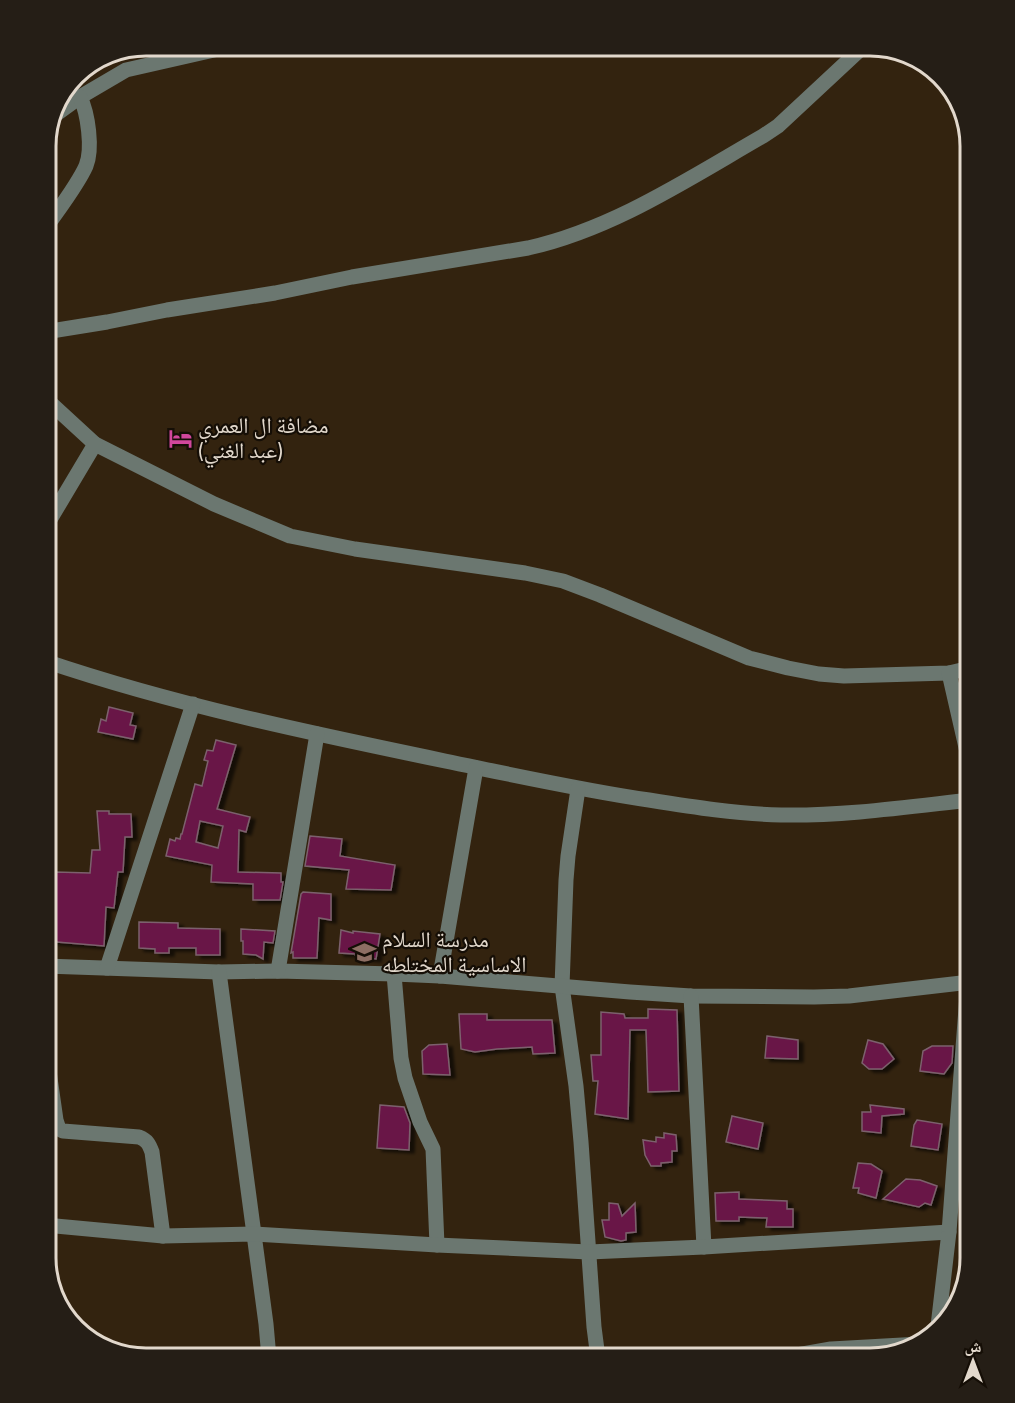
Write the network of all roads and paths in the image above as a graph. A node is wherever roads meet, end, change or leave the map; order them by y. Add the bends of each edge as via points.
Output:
1 (172, 56) edge
2 (853, 56) edge
3 (123, 58) edge
4 (126, 70) junction
5 (80, 97) junction
6 (63, 109) edge
7 (56, 212) edge
8 (56, 330) edge
9 (56, 412) edge
10 (94, 444) junction
11 (56, 509) edge
12 (56, 664) edge
13 (960, 670) edge
14 (950, 673) junction
15 (193, 704) junction
16 (960, 719) edge
17 (317, 734) junction
18 (476, 768) junction
19 (578, 789) junction
20 (960, 801) edge
21 (56, 966) edge
22 (107, 968) junction
23 (278, 970) junction
24 (219, 972) junction
25 (394, 974) junction
26 (440, 976) junction
27 (960, 983) edge
28 (562, 986) junction
29 (691, 996) junction
30 (960, 1100) edge
31 (56, 1120) edge
32 (56, 1227) edge
33 (950, 1232) junction
34 (254, 1234) junction
35 (163, 1236) junction
36 (437, 1245) junction
37 (704, 1248) junction
38 (589, 1252) junction
39 (940, 1314) edge
40 (885, 1346) edge
41 (268, 1347) edge
42 (597, 1348) edge
43 (849, 1348) edge

1 - 4 street
2 - 8 street via 763,136 632,210 557,241
3 - 4 street
4 - 5 street
5 - 6 street
5 - 7 street via 88,125 87,161
9 - 10 street
10 - 11 street
10 - 14 street via 214,504 290,536 563,581 749,658 788,668 844,676
12 - 15 street
13 - 14 street
14 - 16 street
15 - 17 street
15 - 22 street
17 - 18 street
17 - 23 street
18 - 19 street
18 - 26 street
19 - 20 street via 708,810 782,814 880,810
19 - 28 street via 566,880
21 - 22 street
22 - 24 street
23 - 24 street
23 - 25 street
24 - 34 street
25 - 26 street
25 - 36 street via 405,1078 434,1156
26 - 28 street
27 - 29 street via 849,996
28 - 29 street
28 - 38 street via 576,1086
29 - 37 street
30 - 33 street
31 - 35 street via 63,1131 145,1139 152,1152
32 - 35 street
33 - 37 street
33 - 39 street
34 - 35 street
34 - 36 street
34 - 41 street
36 - 38 street
37 - 38 street
38 - 42 street
40 - 43 street

